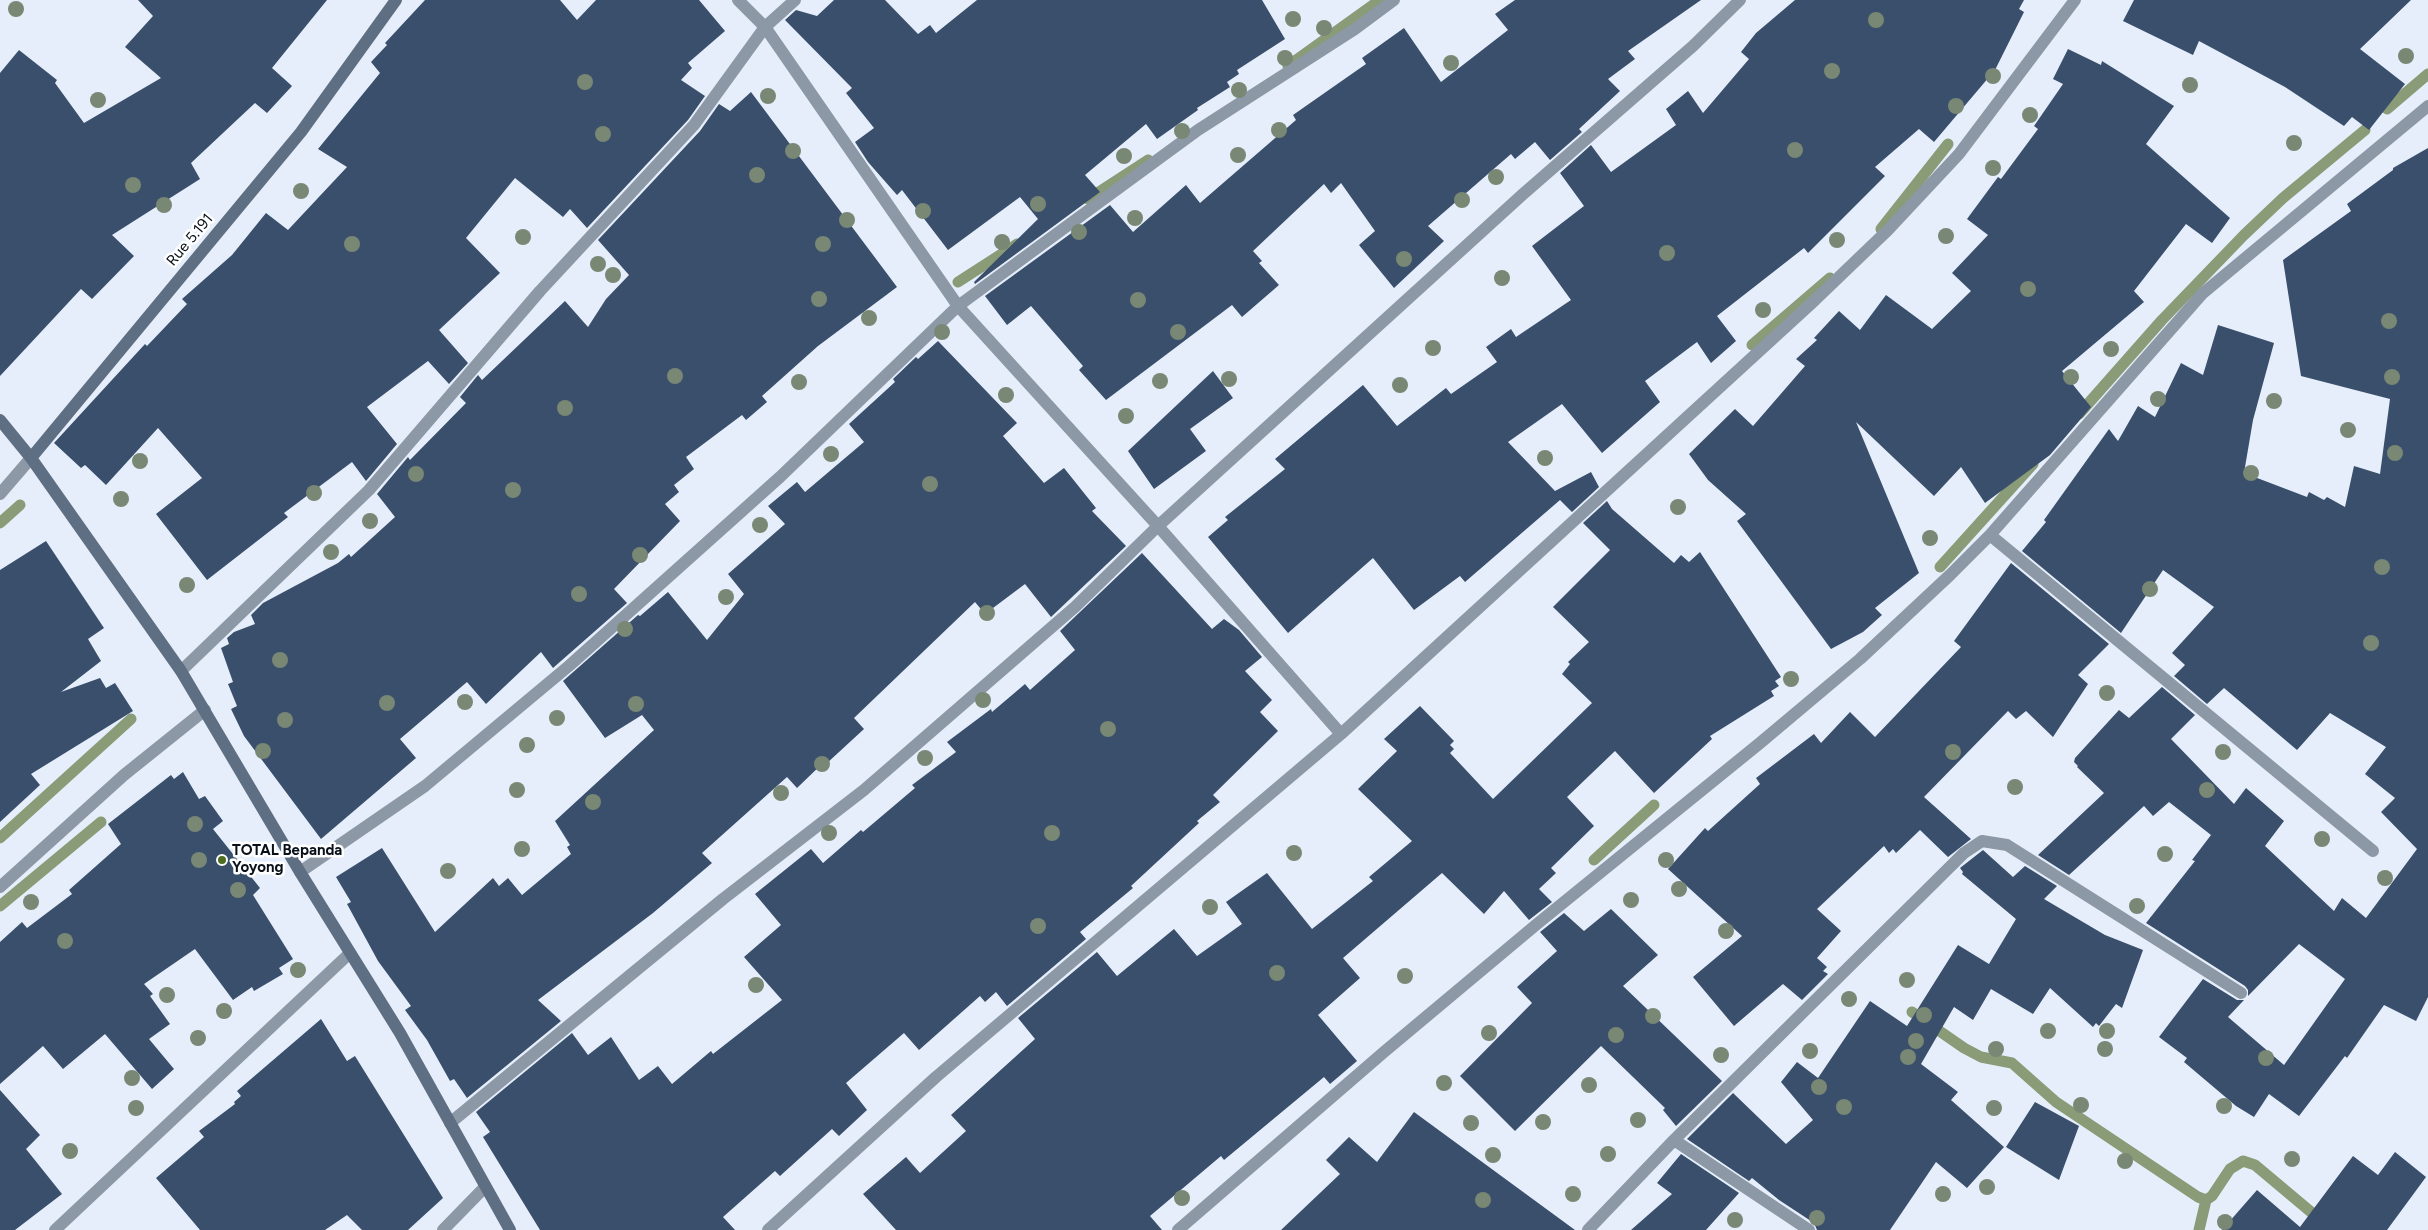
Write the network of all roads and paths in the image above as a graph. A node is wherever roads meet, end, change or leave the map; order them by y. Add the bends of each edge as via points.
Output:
1 (396, 0) edge
2 (738, 0) edge
3 (794, 0) edge
4 (1394, 0) edge
5 (1740, 0) edge
6 (2075, 0) edge
7 (765, 28) junction
8 (2428, 106) edge
9 (958, 306) junction
10 (0, 420) edge
11 (30, 458) junction
12 (0, 494) edge
13 (1158, 526) junction
14 (1990, 535) junction
15 (182, 671) junction
16 (206, 710) junction
17 (1341, 734) junction
18 (2373, 851) dead end
19 (300, 872) junction
20 (0, 887) edge
21 (350, 953) junction
22 (2241, 993) dead end
23 (450, 1123) junction
24 (1674, 1140) junction
25 (485, 1187) junction
26 (55, 1230) edge
27 (443, 1230) edge
28 (510, 1230) edge
29 (768, 1230) edge
30 (1178, 1230) edge
31 (1588, 1230) edge
32 (1809, 1230) edge

1 - 11 main road, Rue 5.191 via 301,132
2 - 7 street
3 - 7 street
4 - 9 street via 1355,29 1198,130
5 - 13 street via 1693,46 1522,196
6 - 17 street via 1958,154 1888,230
7 - 9 street
7 - 15 street via 694,125 540,292 369,490
8 - 14 street via 2202,294
9 - 13 street
9 - 19 street via 780,477 570,664 425,786
10 - 11 main road
11 - 12 street, Rue 5.191
11 - 15 main road
13 - 17 street
13 - 23 street via 1075,607 864,790 723,899
14 - 18 street
14 - 30 street via 1860,659 1491,962
15 - 16 main road
16 - 19 main road
16 - 20 street via 124,775
17 - 29 street via 936,1077
19 - 21 main road
21 - 23 main road via 400,1033
21 - 26 street
22 - 24 street via 2007,845 1982,841 1964,852
23 - 25 main road
24 - 31 street
24 - 32 street
25 - 27 street
25 - 28 main road

